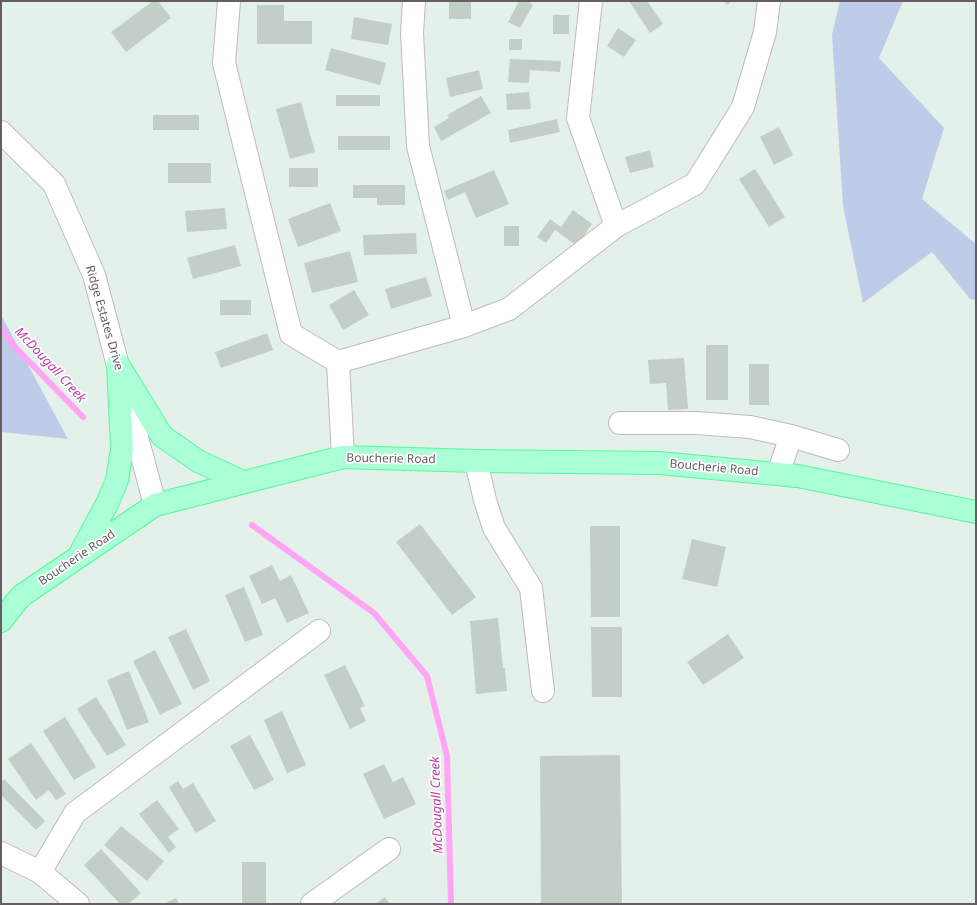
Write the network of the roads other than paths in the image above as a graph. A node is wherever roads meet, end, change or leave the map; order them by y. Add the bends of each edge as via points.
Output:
1 (229, 1) edge
2 (414, 1) edge
3 (591, 1) edge
4 (768, 1) edge
5 (1, 132) edge
6 (616, 226) junction
7 (464, 326) junction
8 (338, 362) junction
9 (118, 364) junction
10 (620, 422) dead end
11 (791, 436) junction
12 (838, 450) dead end
13 (343, 457) junction
14 (476, 461) junction
15 (778, 474) junction
16 (244, 482) junction
17 (155, 504) junction
18 (976, 512) edge
19 (79, 557) junction
20 (1, 621) edge
21 (319, 631) dead end
22 (543, 691) dead end
23 (390, 849) dead end
24 (1, 853) edge
25 (40, 872) junction
26 (78, 904) edge
27 (312, 904) edge

1 - 8 street via 224,63 291,334
2 - 7 street via 412,33 418,146
3 - 6 street via 578,118
4 - 6 street via 765,32 743,107 696,184
5 - 9 street, Ridge Estates Drive via 54,184 94,275
6 - 7 street via 509,309
7 - 8 street
8 - 13 street
9 - 16 main road via 162,436 198,461
9 - 17 street, Ridge Estates Drive
9 - 19 main road via 122,449 117,480
10 - 11 street via 696,422 750,427
11 - 12 street
11 - 15 street
13 - 14 main road, Boucherie Road
13 - 16 main road, Boucherie Road
14 - 15 main road, Boucherie Road via 659,463
14 - 22 street via 494,528 531,588
15 - 18 main road, Boucherie Road
16 - 17 main road, Boucherie Road
17 - 19 main road, Boucherie Road
19 - 20 main road, Boucherie Road via 21,596
21 - 25 street via 75,813
23 - 27 street
24 - 25 street
25 - 26 street

